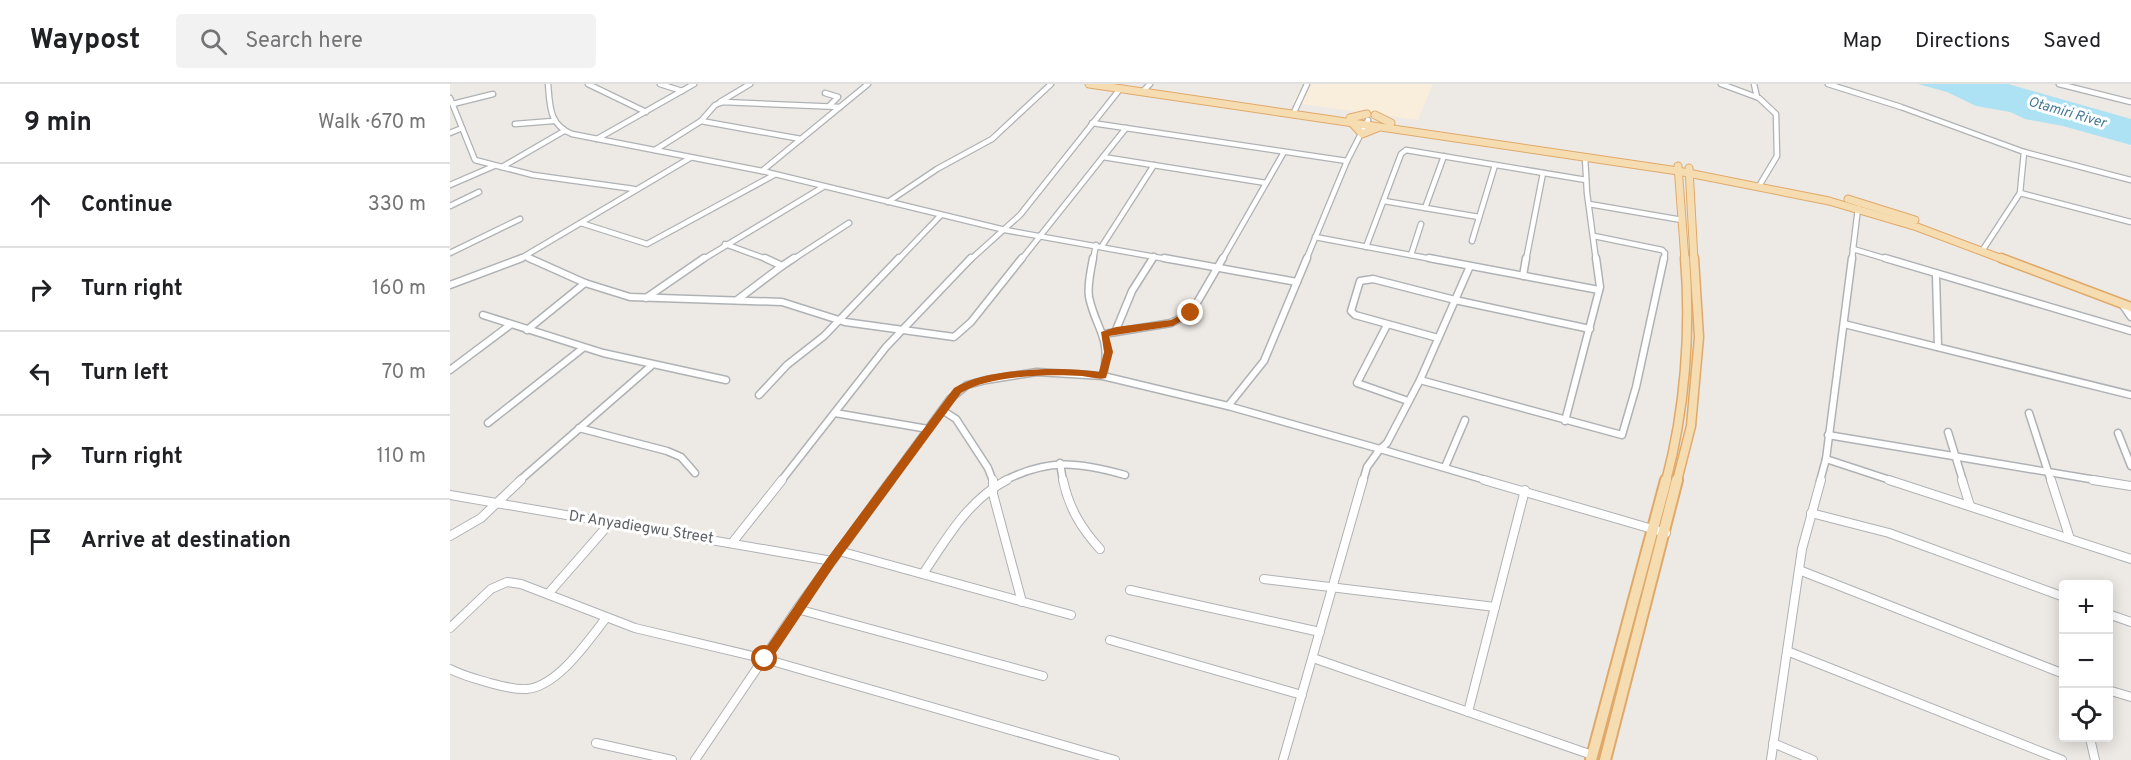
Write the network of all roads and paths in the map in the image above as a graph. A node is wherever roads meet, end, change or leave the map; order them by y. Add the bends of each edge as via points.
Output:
1 (548, 84) edge
2 (588, 84) edge
3 (660, 84) edge
4 (694, 84) edge
5 (750, 84) edge
6 (868, 84) edge
7 (1051, 84) edge
8 (1089, 84) edge
9 (1107, 84) edge
10 (1150, 84) edge
11 (1307, 84) edge
12 (1721, 84) edge
13 (1754, 84) edge
14 (1828, 84) edge
15 (2059, 84) edge
16 (1120, 89) junction
17 (1144, 90) junction
18 (683, 91) junction
19 (825, 93) dead end
20 (493, 94) dead end
21 (1187, 97) junction
22 (1757, 97) junction
23 (451, 101) edge
24 (2131, 102) edge
25 (719, 103) junction
26 (829, 106) junction
27 (840, 107) junction
28 (1295, 110) junction
29 (646, 112) junction
30 (1376, 115) dead end
31 (1350, 120) junction
32 (1367, 120) junction
33 (553, 121) junction
34 (701, 121) junction
35 (1092, 123) junction
36 (515, 124) dead end
37 (1388, 125) junction
38 (462, 128) junction
39 (1126, 128) junction
40 (564, 132) junction
41 (450, 133) edge
42 (1362, 134) junction
43 (597, 139) junction
44 (801, 140) junction
45 (655, 150) junction
46 (1284, 152) junction
47 (2024, 152) junction
48 (1444, 156) junction
49 (1103, 157) junction
50 (1585, 157) junction
51 (690, 158) junction
52 (1347, 161) junction
53 (1154, 165) junction
54 (1495, 165) junction
55 (495, 166) junction
56 (501, 168) junction
57 (1678, 169) junction
58 (1689, 170) junction
59 (762, 171) junction
60 (1544, 173) junction
61 (774, 174) junction
62 (1586, 180) junction
63 (2131, 180) edge
64 (1266, 183) junction
65 (1760, 184) junction
66 (450, 185) edge
67 (824, 187) junction
68 (634, 189) junction
69 (479, 192) dead end
70 (2020, 193) junction
71 (1384, 201) junction
72 (888, 202) junction
73 (1589, 204) junction
74 (450, 206) edge
75 (1425, 208) junction
76 (1858, 208) junction
77 (940, 216) junction
78 (1479, 217) junction
79 (520, 219) dead end
80 (1682, 220) junction
81 (2131, 222) edge
82 (581, 223) junction
83 (849, 224) dead end
84 (1421, 224) dead end
85 (1005, 230) junction
86 (1042, 236) junction
87 (1594, 236) junction
88 (1315, 237) junction
89 (1473, 241) dead end
90 (725, 244) junction
91 (1099, 245) junction
92 (1366, 247) junction
93 (1983, 248) junction
94 (1853, 249) junction
95 (450, 253) edge
96 (1411, 255) junction
97 (1154, 256) junction
98 (526, 257) junction
99 (782, 266) junction
100 (1470, 266) junction
101 (1218, 267) junction
102 (1936, 274) junction
103 (1523, 276) junction
104 (1297, 282) junction
105 (585, 283) junction
106 (450, 285) edge
107 (1599, 290) junction
108 (646, 298) junction
109 (1455, 300) junction
110 (2131, 300) edge
111 (736, 301) junction
112 (2122, 304) junction
113 (2131, 307) edge
114 (483, 315) dead end
115 (2131, 318) edge
116 (840, 320) junction
117 (1844, 324) junction
118 (510, 325) junction
119 (1387, 325) junction
120 (1590, 329) junction
121 (527, 330) junction
122 (1116, 330) junction
123 (2131, 331) edge
124 (901, 332) junction
125 (1104, 334) junction
126 (1438, 338) junction
127 (1938, 347) junction
128 (583, 348) junction
129 (651, 366) junction
130 (450, 370) edge
131 (1103, 376) junction
132 (726, 380) dead end
133 (1420, 380) junction
134 (759, 395) dead end
135 (2131, 395) edge
136 (1408, 401) junction
137 (1228, 406) junction
138 (942, 410) junction
139 (835, 412) junction
140 (2029, 413) dead end
141 (1464, 420) dead end
142 (1565, 421) junction
143 (488, 423) dead end
144 (579, 428) junction
145 (928, 429) junction
146 (1948, 432) dead end
147 (2118, 433) dead end
148 (1828, 435) junction
149 (1380, 449) junction
150 (1956, 457) junction
151 (1826, 459) junction
152 (1060, 464) junction
153 (2131, 466) edge
154 (1444, 467) junction
155 (2049, 472) junction
156 (695, 473) dead end
157 (1125, 475) dead end
158 (993, 486) junction
159 (2131, 486) edge
160 (1525, 490) junction
161 (450, 495) edge
162 (496, 504) junction
163 (1970, 506) junction
164 (1811, 513) junction
165 (610, 523) junction
166 (1653, 528) junction
167 (1666, 533) junction
168 (450, 536) edge
169 (2070, 539) junction
170 (732, 543) junction
171 (1100, 549) dead end
172 (839, 550) junction
173 (2131, 559) edge
174 (832, 561) junction
175 (1799, 570) junction
176 (923, 574) junction
177 (1264, 579) dead end
178 (1333, 588) junction
179 (1130, 591) dead end
180 (548, 594) junction
181 (2059, 595) edge
182 (1022, 602) junction
183 (1495, 607) junction
184 (797, 609) junction
185 (1071, 615) dead end
186 (2113, 615) edge
187 (606, 618) junction
188 (2131, 622) edge
189 (450, 628) edge
190 (1320, 632) junction
191 (1110, 640) dead end
192 (1787, 651) junction
193 (1313, 658) junction
194 (765, 659) junction
195 (450, 669) edge
196 (2059, 672) edge
197 (1042, 676) dead end
198 (2113, 691) edge
199 (1302, 695) junction
200 (2131, 697) edge
201 (1468, 712) junction
202 (2091, 742) edge
203 (596, 743) dead end
204 (1773, 743) junction
205 (1592, 757) edge
206 (672, 760) edge
207 (695, 760) edge
208 (1115, 760) edge
209 (1283, 760) edge
210 (1605, 760) edge
211 (1771, 760) edge
212 (1813, 760) edge
213 (2062, 760) edge
214 (2095, 760) edge

1 - 33 street
2 - 29 street
3 - 18 street
4 - 18 street
5 - 25 street
6 - 27 street
7 - 72 street via 992,139
8 - 16 main road
9 - 17 main road
10 - 17 street
11 - 28 street
12 - 22 street
13 - 22 street
14 - 47 street
15 - 24 street
16 - 21 main road
16 - 35 street
17 - 21 main road
18 - 29 street
19 - 26 street via 838,97
20 - 23 street
21 - 28 main road
21 - 31 main road
22 - 65 street via 1776,114 1777,156
23 - 38 street
25 - 26 street
25 - 34 street
26 - 27 street
27 - 44 street
28 - 31 main road
29 - 43 street
30 - 37 main road
31 - 32 main road
31 - 32 main road
31 - 42 main road
32 - 37 main road
32 - 42 street
33 - 36 street
33 - 40 street
34 - 44 street
34 - 45 street
35 - 39 street
35 - 85 street
37 - 42 main road
37 - 50 main road
37 - 57 main road
38 - 41 street
38 - 55 street via 475,160
39 - 46 street
39 - 49 street
40 - 43 street
40 - 56 street
42 - 52 street
43 - 45 street
44 - 59 street
45 - 51 street
46 - 52 street
46 - 64 street
47 - 63 street
47 - 70 street
48 - 54 street
48 - 71 street via 1404,151
48 - 75 street
49 - 53 street
49 - 86 street
50 - 57 main road
50 - 62 street
51 - 59 street
51 - 68 street
52 - 88 street
53 - 64 street
53 - 91 street
54 - 60 street
54 - 78 street
55 - 56 street
55 - 66 street
56 - 68 street
57 - 58 main road
57 - 80 main road
58 - 65 main road
58 - 167 main road via 1698,361 1691,426
59 - 61 street
60 - 62 street
60 - 103 street
61 - 67 street
61 - 82 street via 647,244
62 - 73 street
64 - 101 street
65 - 76 main road
65 - 93 main road via 1865,204
67 - 72 street
67 - 90 street
68 - 82 street
69 - 74 street
70 - 81 street
70 - 93 street
71 - 75 street
71 - 92 street
72 - 77 street
73 - 80 street
73 - 87 street
75 - 78 street
76 - 93 main road
76 - 94 street
77 - 85 street
77 - 116 street
78 - 89 street
79 - 95 street
80 - 166 main road via 1687,321 1683,386 1675,448
82 - 98 street
83 - 99 street
84 - 96 street
85 - 86 street
85 - 124 street via 982,247
86 - 91 street
86 - 124 street via 960,334 946,338
87 - 107 street
87 - 142 street via 1662,250 1665,260 1625,432 1616,435
88 - 92 street
88 - 104 street
90 - 99 street
90 - 108 street
91 - 97 street
91 - 125 street via 1089,294
92 - 96 street
93 - 110 main road
93 - 112 main road
94 - 102 street
94 - 117 street
96 - 100 street
97 - 101 street
97 - 122 street via 1132,291
98 - 105 street
98 - 106 street
99 - 111 street
100 - 103 street
100 - 109 street
101 - 104 street
101 - 122 street via 1197,306 1182,319 1165,325
102 - 123 street
102 - 127 street
103 - 107 street
104 - 137 street via 1259,370
105 - 108 street
105 - 121 street
107 - 120 street
108 - 111 street
109 - 119 street via 1363,279 1352,313
109 - 120 street
109 - 126 street
111 - 116 street via 782,302
112 - 113 main road
112 - 115 street
114 - 118 street
116 - 124 street
116 - 134 street via 776,375
117 - 127 street
117 - 148 street
118 - 121 street
118 - 130 street
119 - 126 street
119 - 136 street via 1357,383
120 - 142 street
121 - 128 street
122 - 125 street
124 - 139 street
125 - 131 street via 1108,352
126 - 133 street
127 - 135 street
128 - 129 street
128 - 143 street
129 - 132 street
129 - 144 street
131 - 137 street
131 - 138 street via 1046,372 986,380 957,391
133 - 136 street
133 - 142 street
136 - 149 street via 1388,443
137 - 149 street
138 - 145 street
138 - 158 street via 956,419 988,468
139 - 145 street
139 - 170 street
140 - 155 street
141 - 154 street
144 - 156 street via 667,451 681,457
144 - 162 street
145 - 172 street
146 - 150 street
147 - 153 street
148 - 150 street
148 - 151 street
149 - 154 street
149 - 178 street via 1367,467
150 - 155 street
150 - 163 street
151 - 163 street
151 - 164 street
152 - 157 street
152 - 158 street via 1034,468
152 - 171 street via 1065,497 1081,528
154 - 160 street
155 - 159 street
155 - 169 street
158 - 176 street via 967,511
158 - 182 street
160 - 166 street
160 - 183 street
161 - 162 street, Dr Anyadiegwu Street
162 - 165 street, Dr Anyadiegwu Street
162 - 168 street
163 - 169 street
164 - 175 street
164 - 181 street via 1889,533
165 - 170 street, Dr Anyadiegwu Street
165 - 180 street
166 - 167 street
166 - 205 main road
167 - 210 main road
169 - 173 street
170 - 174 street, Dr Anyadiegwu Street
172 - 174 street
172 - 176 street
174 - 184 street
175 - 192 street
175 - 196 street
176 - 182 street
177 - 178 street
178 - 183 street
178 - 190 street
179 - 190 street
180 - 187 street
180 - 189 street via 521,584 500,584
182 - 185 street
183 - 201 street
184 - 194 street
184 - 197 street
186 - 188 street
187 - 194 street
187 - 195 street via 560,671 542,685 515,688
190 - 193 street
191 - 199 street
192 - 204 street
192 - 213 street
193 - 199 street
193 - 201 street
194 - 207 street
194 - 208 street
198 - 200 street
199 - 209 street
201 - 205 street
202 - 214 street
203 - 206 street
204 - 211 street
204 - 212 street

